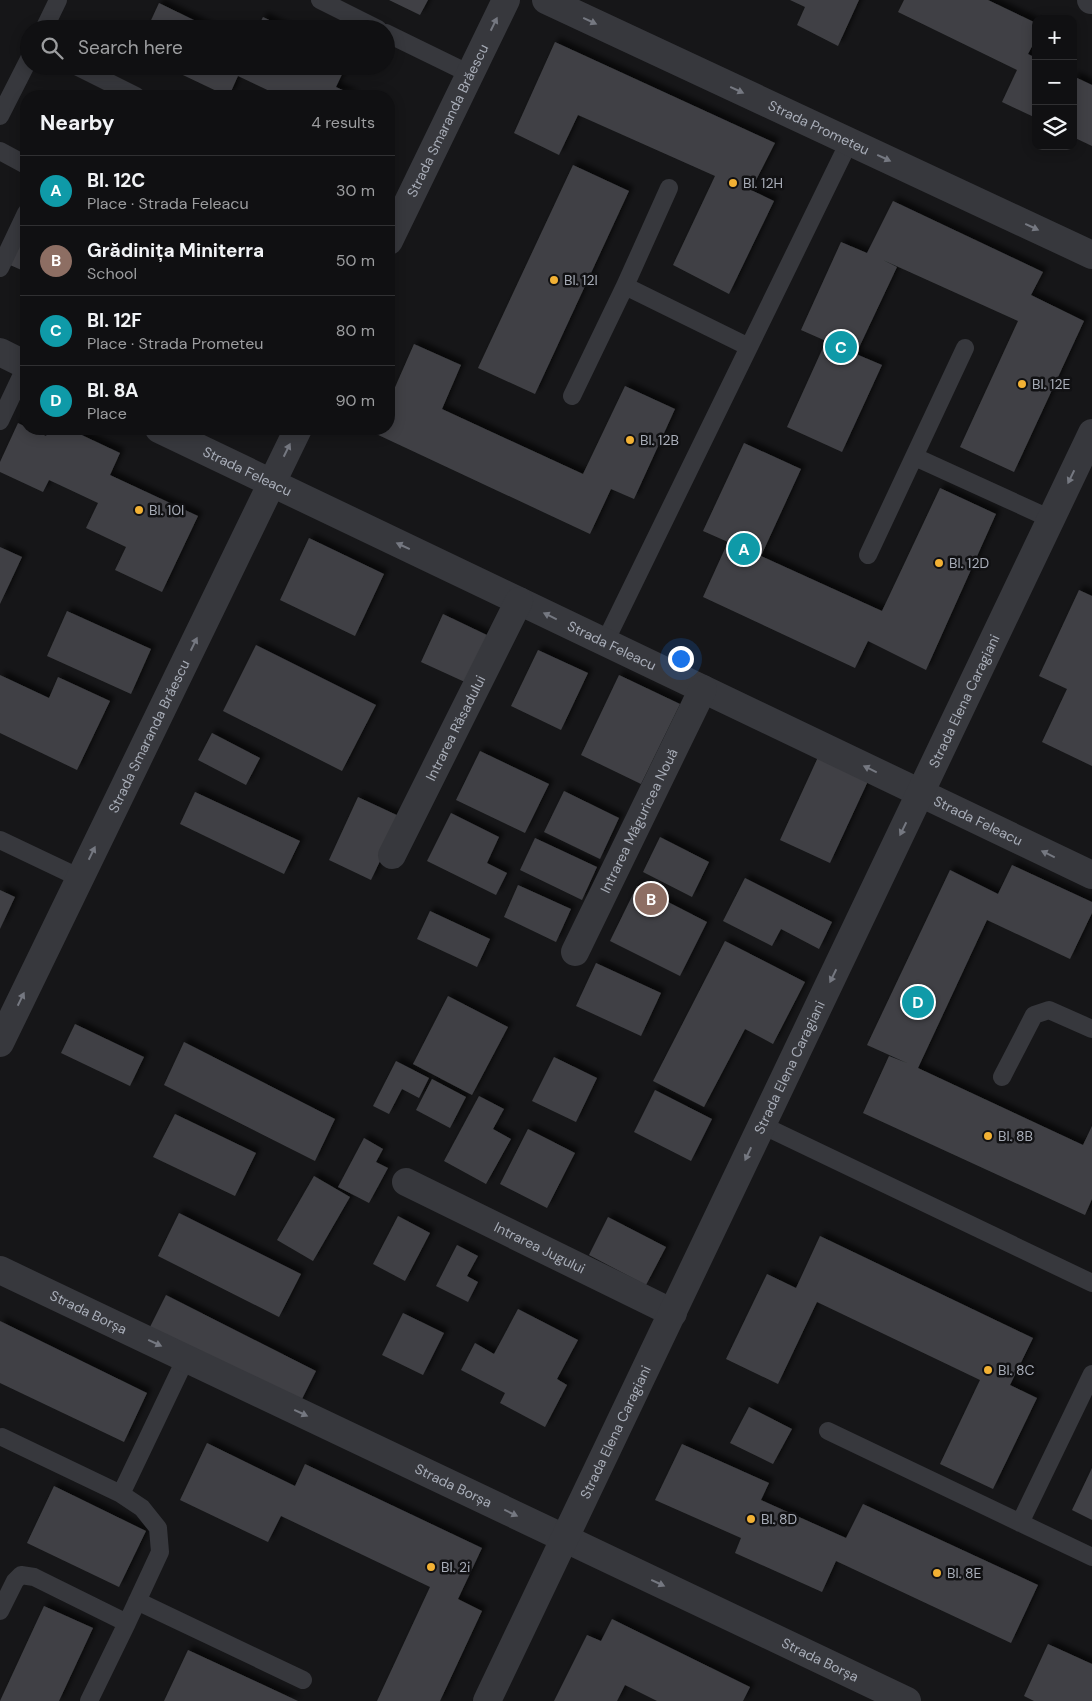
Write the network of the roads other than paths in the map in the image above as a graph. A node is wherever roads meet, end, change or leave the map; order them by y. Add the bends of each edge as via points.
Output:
1 (58, 0) edge
2 (320, 0) edge
3 (506, 0) edge
4 (546, 0) edge
5 (48, 20) edge
6 (360, 20) edge
7 (395, 37) edge
8 (470, 74) junction
9 (21, 75) edge
10 (94, 75) edge
11 (124, 90) edge
12 (0, 116) edge
13 (849, 142) junction
14 (0, 151) edge
15 (20, 162) edge
16 (670, 188) dead end
17 (20, 226) edge
18 (395, 229) edge
19 (1092, 255) edge
20 (0, 268) edge
21 (625, 286) junction
22 (749, 347) junction
23 (965, 348) dead end
24 (0, 352) edge
25 (20, 363) edge
26 (20, 379) edge
27 (572, 396) dead end
28 (0, 421) edge
29 (1092, 433) edge
30 (172, 435) edge
31 (295, 435) edge
32 (915, 457) junction
33 (272, 482) junction
34 (1051, 519) junction
35 (868, 555) dead end
36 (519, 601) junction
37 (604, 642) junction
38 (703, 689) junction
39 (920, 793) junction
40 (0, 840) edge
41 (392, 855) dead end
42 (1092, 875) edge
43 (80, 878) junction
44 (575, 952) dead end
45 (1092, 1029) edge
46 (0, 1043) edge
47 (1002, 1077) dead end
48 (762, 1125) junction
49 (406, 1182) dead end
50 (0, 1270) edge
51 (1092, 1283) edge
52 (673, 1313) junction
53 (186, 1358) junction
54 (1092, 1374) edge
55 (828, 1431) dead end
56 (2, 1437) dead end
57 (121, 1494) junction
58 (1020, 1523) junction
59 (565, 1539) junction
60 (1092, 1557) edge
61 (137, 1601) junction
62 (0, 1611) edge
63 (126, 1623) junction
64 (303, 1680) dead end
65 (89, 1701) edge
66 (487, 1701) edge
67 (907, 1701) edge

1 - 5 lane
2 - 6 lane
8 -> 3 street, Strada Smaranda Brăescu
4 -> 13 street, Strada Prometeu
7 - 8 lane
8 - 18 street, Strada Smaranda Brăescu
9 - 12 lane
10 - 11 lane
13 -> 19 street, Strada Prometeu
13 - 22 lane
14 - 15 lane
16 - 21 lane
17 - 20 lane
21 - 22 lane
21 - 27 lane
22 - 37 lane
23 - 32 lane
24 - 25 street
26 - 28 lane
29 -> 34 street, Strada Elena Caragiani
30 - 33 street, Strada Feleacu
33 -> 31 street, Strada Smaranda Brăescu
32 - 34 lane
32 - 35 lane
36 -> 33 street, Strada Feleacu
43 -> 33 street, Strada Smaranda Brăescu
34 - 39 street, Strada Elena Caragiani
37 -> 36 street, Strada Feleacu
36 - 41 street, Intrarea Răsadului
37 - 38 street, Strada Feleacu
39 -> 38 street, Strada Feleacu
38 - 44 street, Intrarea Măguricea Nouă
42 -> 39 street, Strada Feleacu
39 -> 48 street, Strada Elena Caragiani
40 - 43 lane
46 -> 43 street, Strada Smaranda Brăescu
45 - 47 lane via 1049,1010 1034,1015
48 - 51 lane
48 -> 52 street, Strada Elena Caragiani
49 - 52 street, Intrarea Jugului
50 -> 53 street, Strada Borșa
52 - 59 street, Strada Elena Caragiani
53 - 57 lane
53 -> 59 street, Strada Borșa
54 - 58 lane
55 - 58 lane
56 - 57 lane
57 - 61 lane via 142,1508 158,1528 160,1552
58 - 60 lane
59 - 66 street, Strada Elena Caragiani
59 -> 67 street, Strada Borșa
61 - 63 lane
61 - 64 lane
62 - 63 lane via 21,1575 34,1577
63 - 65 lane

